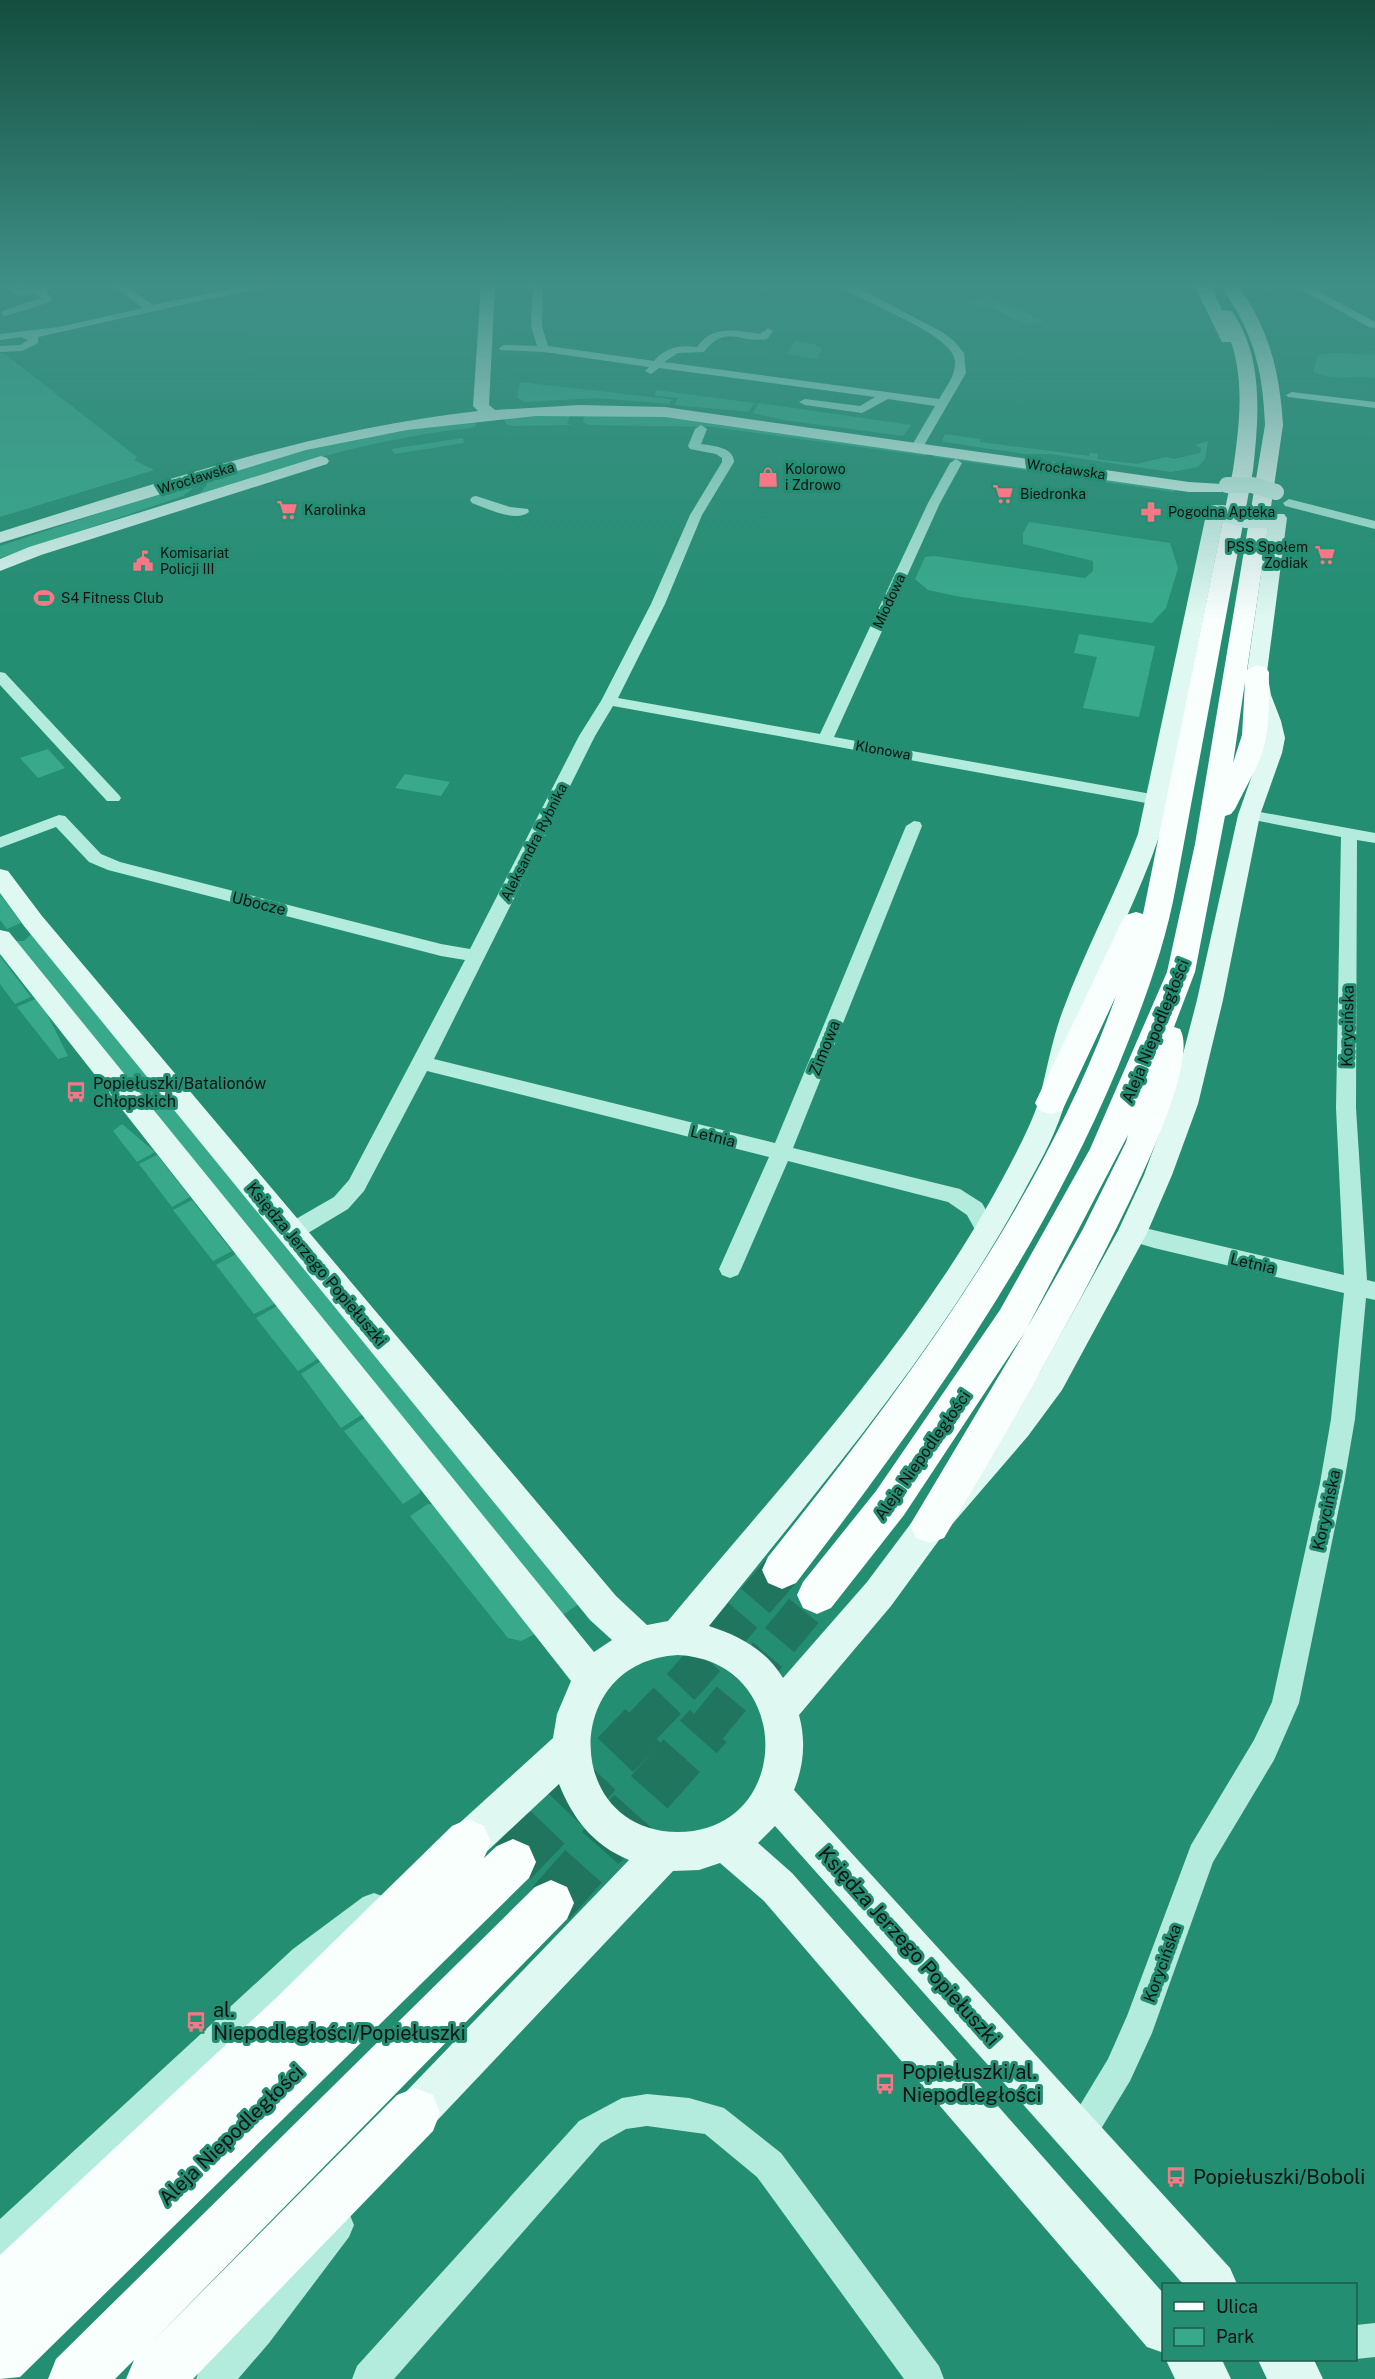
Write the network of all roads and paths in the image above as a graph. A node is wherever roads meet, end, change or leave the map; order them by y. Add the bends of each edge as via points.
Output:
1 (482, 396) edge
2 (808, 396) edge
3 (885, 396) joint
4 (946, 396) edge
5 (1231, 396) edge
6 (1249, 396) edge
7 (1274, 396) edge
8 (1290, 396) edge
9 (1327, 396) edge
10 (942, 403) junction
11 (1375, 405) edge
12 (497, 409) junction
13 (586, 409) junction
14 (636, 427) dead end
15 (1229, 427) dead end
16 (581, 428) dead end
17 (701, 429) junction
18 (496, 431) dead end
19 (476, 433) dead end
20 (457, 435) dead end
21 (1290, 442) dead end
22 (917, 447) junction
23 (342, 456) dead end
24 (956, 463) junction
25 (1285, 470) dead end
26 (1219, 495) junction
27 (476, 500) dead end
28 (1280, 507) junction
29 (523, 512) dead end
30 (1375, 525) edge
31 (0, 538) edge
32 (0, 566) edge
33 (1257, 672) junction
34 (0, 676) edge
35 (609, 701) junction
36 (825, 740) junction
37 (113, 798) dead end
38 (1157, 800) junction
39 (1249, 815) junction
40 (914, 826) dead end
41 (1171, 833) junction
42 (1349, 833) junction
43 (1375, 838) edge
44 (0, 843) edge
45 (1208, 844) junction
46 (0, 876) edge
47 (33, 921) junction
48 (0, 937) edge
49 (476, 956) junction
50 (1181, 972) junction
51 (422, 1063) junction
52 (1051, 1103) junction
53 (781, 1153) junction
54 (987, 1231) junction
55 (290, 1233) junction
56 (1132, 1233) junction
57 (730, 1269) dead end
58 (1366, 1289) edge
59 (930, 1525) junction
60 (782, 1570) tunnel mouth
61 (817, 1595) tunnel mouth
62 (677, 1638) junction
63 (641, 1644) junction
64 (593, 1679) junction
65 (780, 1710) junction
66 (570, 1748) junction
67 (773, 1795) junction
68 (468, 1842) junction
69 (725, 1842) junction
70 (664, 1852) junction
71 (513, 1862) tunnel mouth
72 (551, 1902) tunnel mouth
73 (415, 2113) junction
74 (1079, 2136) junction
75 (0, 2242) edge
76 (1213, 2283) edge
77 (0, 2292) edge
78 (1162, 2328) edge
79 (1375, 2340) edge
80 (1357, 2342) edge
81 (0, 2358) edge
82 (1191, 2361) edge
83 (1283, 2361) edge
84 (76, 2379) edge
85 (154, 2379) edge
86 (214, 2379) edge
87 (370, 2379) edge
88 (926, 2379) edge
89 (1207, 2379) edge
90 (1299, 2379) edge

1 - 12 main road via 481,406
2 - 3 street via 804,403 862,410
3 - 10 street
4 - 10 street
5 - 15 main road
6 - 41 main road via 1250,421 1232,530
7 - 45 main road, Aleja Niepodległości via 1274,425
8 - 21 main road
9 - 11 street
10 - 22 street
12 - 13 main road, Wrocławska
12 - 18 main road
12 - 31 main road, Wrocławska via 297,448
13 - 16 main road via 575,420
13 - 22 main road, Wrocławska via 665,412
14 - 17 main road, Wrocławska
17 - 24 main road, Wrocławska
17 - 35 street, Aleksandra Rybnika via 694,446 724,452 729,462 696,515 658,604
19 - 20 main road
22 - 26 main road, Wrocławska via 1189,487
23 - 32 main road, Wrocławska via 208,495
24 - 26 main road, Wrocławska via 1185,497
24 - 36 street, Miodowa via 934,502
25 - 28 main road
26 - 28 main road, bridge via 1252,485
26 - 28 main road, bridge via 1246,520
26 - 38 main road
27 - 29 street
28 - 30 street
28 - 33 main road
33 - 39 main road via 1274,738
33 - 45 main road via 1256,728 1250,753
34 - 37 street
35 - 36 street, Klonowa
35 - 49 street, Aleksandra Rybnika via 587,736
36 - 38 street, Klonowa
38 - 52 main road via 1138,869 1076,1009
39 - 42 street
39 - 56 main road via 1184,1104
40 - 53 street, Zimowa
41 - 52 main road via 1132,931
41 - 60 main road via 1151,934 1115,1037 1070,1141 977,1305 854,1480
42 - 43 street
42 - 58 street, Korycińska via 1346,1108
44 - 49 street, Ubocze via 59,820 95,858 114,866
45 - 50 main road, Aleja Niepodległości
46 - 47 main road, Księdza Jerzego Popiełuszki
47 - 48 main road via 31,928 20,935
47 - 55 main road, Księdza Jerzego Popiełuszki
48 - 64 main road
49 - 51 street, Aleksandra Rybnika
50 - 59 main road via 1163,1077 1142,1142 1098,1233
50 - 61 main road, Aleja Niepodległości via 1106,1149 1013,1320 890,1503
51 - 53 street, Letnia
51 - 55 street, Aleksandra Rybnika via 348,1197
52 - 54 main road
53 - 54 street, Letnia via 967,1201
53 - 57 street, Zimowa
54 - 62 main road via 861,1414
55 - 63 main road, Księdza Jerzego Popiełuszki via 603,1608
56 - 58 street, Letnia
56 - 59 main road via 1051,1382
58 - 74 street, Korycińska via 1332,1483 1285,1703 1264,1750 1201,1855 1141,2022 1119,2070
59 - 65 main road via 879,1594
62 - 63 main road
62 - 65 main road via 703,1641 728,1650 768,1686
63 - 64 main road via 615,1658
64 - 66 main road via 580,1700
65 - 67 main road via 786,1738 783,1767
66 - 68 main road
66 - 70 main road via 575,1778 588,1805 608,1827 634,1844
67 - 69 main road via 753,1822
67 - 74 main road, Księdza Jerzego Popiełuszki
68 - 75 street via 304,1960
68 - 77 main road via 294,2014
69 - 70 main road via 695,1851
69 - 78 main road via 778,1887
70 - 73 main road
71 - 81 main road, Aleja Niepodległości
72 - 84 main road
73 - 85 main road
73 - 86 street via 291,2287
74 - 76 main road, Księdza Jerzego Popiełuszki
79 - 80 street
82 - 89 main road
83 - 90 main road
87 - 88 street via 590,2132 622,2114 647,2110 713,2119 769,2165

